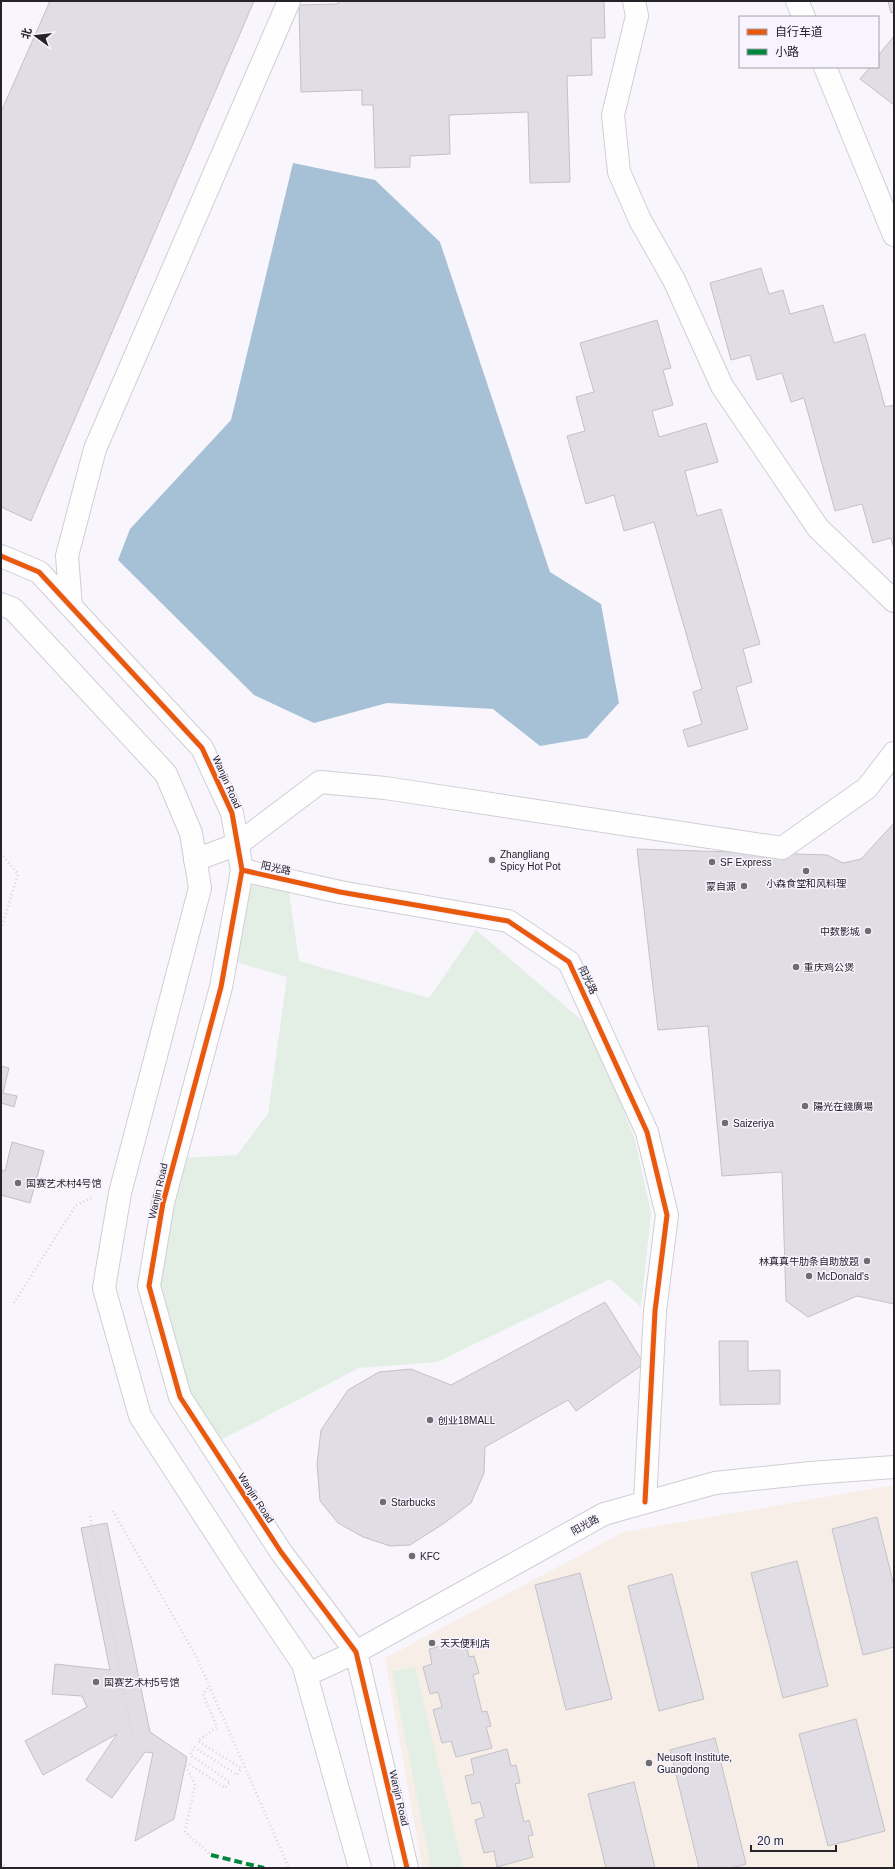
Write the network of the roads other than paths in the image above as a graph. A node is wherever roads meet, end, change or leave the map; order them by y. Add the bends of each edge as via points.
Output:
1 (289, 1) edge
2 (634, 1) edge
3 (797, 1) edge
4 (804, 16) edge
5 (824, 68) edge
6 (894, 235) edge
7 (1, 556) edge
8 (894, 601) edge
9 (1, 604) edge
10 (71, 607) junction
11 (894, 753) edge
12 (238, 844) junction
13 (195, 860) junction
14 (242, 870) junction
15 (894, 1467) edge
16 (646, 1502) junction
17 (356, 1652) junction
18 (306, 1675) junction
19 (360, 1868) edge
20 (407, 1868) edge

1 - 10 street via 95,449 67,556
2 - 8 street via 637,16 613,115 620,172 634,206 674,280 722,386 818,528
3 - 4 street
5 - 6 street
7 - 10 street, Wanjin Road via 39,572
9 - 13 street via 14,609 166,774 191,833
10 - 12 street, Wanjin Road via 202,748 232,813
11 - 12 street via 867,788 782,848 385,788 320,782
12 - 13 street
12 - 14 street, Wanjin Road
13 - 18 street via 200,888 120,1194 104,1288 140,1416 238,1569 303,1664
14 - 16 street, 阳光路 via 340,892 508,921 569,962 647,1132 667,1215 656,1312
14 - 17 street, Wanjin Road via 221,987 163,1203 149,1286 180,1397 281,1552
15 - 16 street, 阳光路 via 715,1483
16 - 17 street, 阳光路 via 604,1514
17 - 18 street, 阳光路
17 - 20 street, Wanjin Road
18 - 19 street

